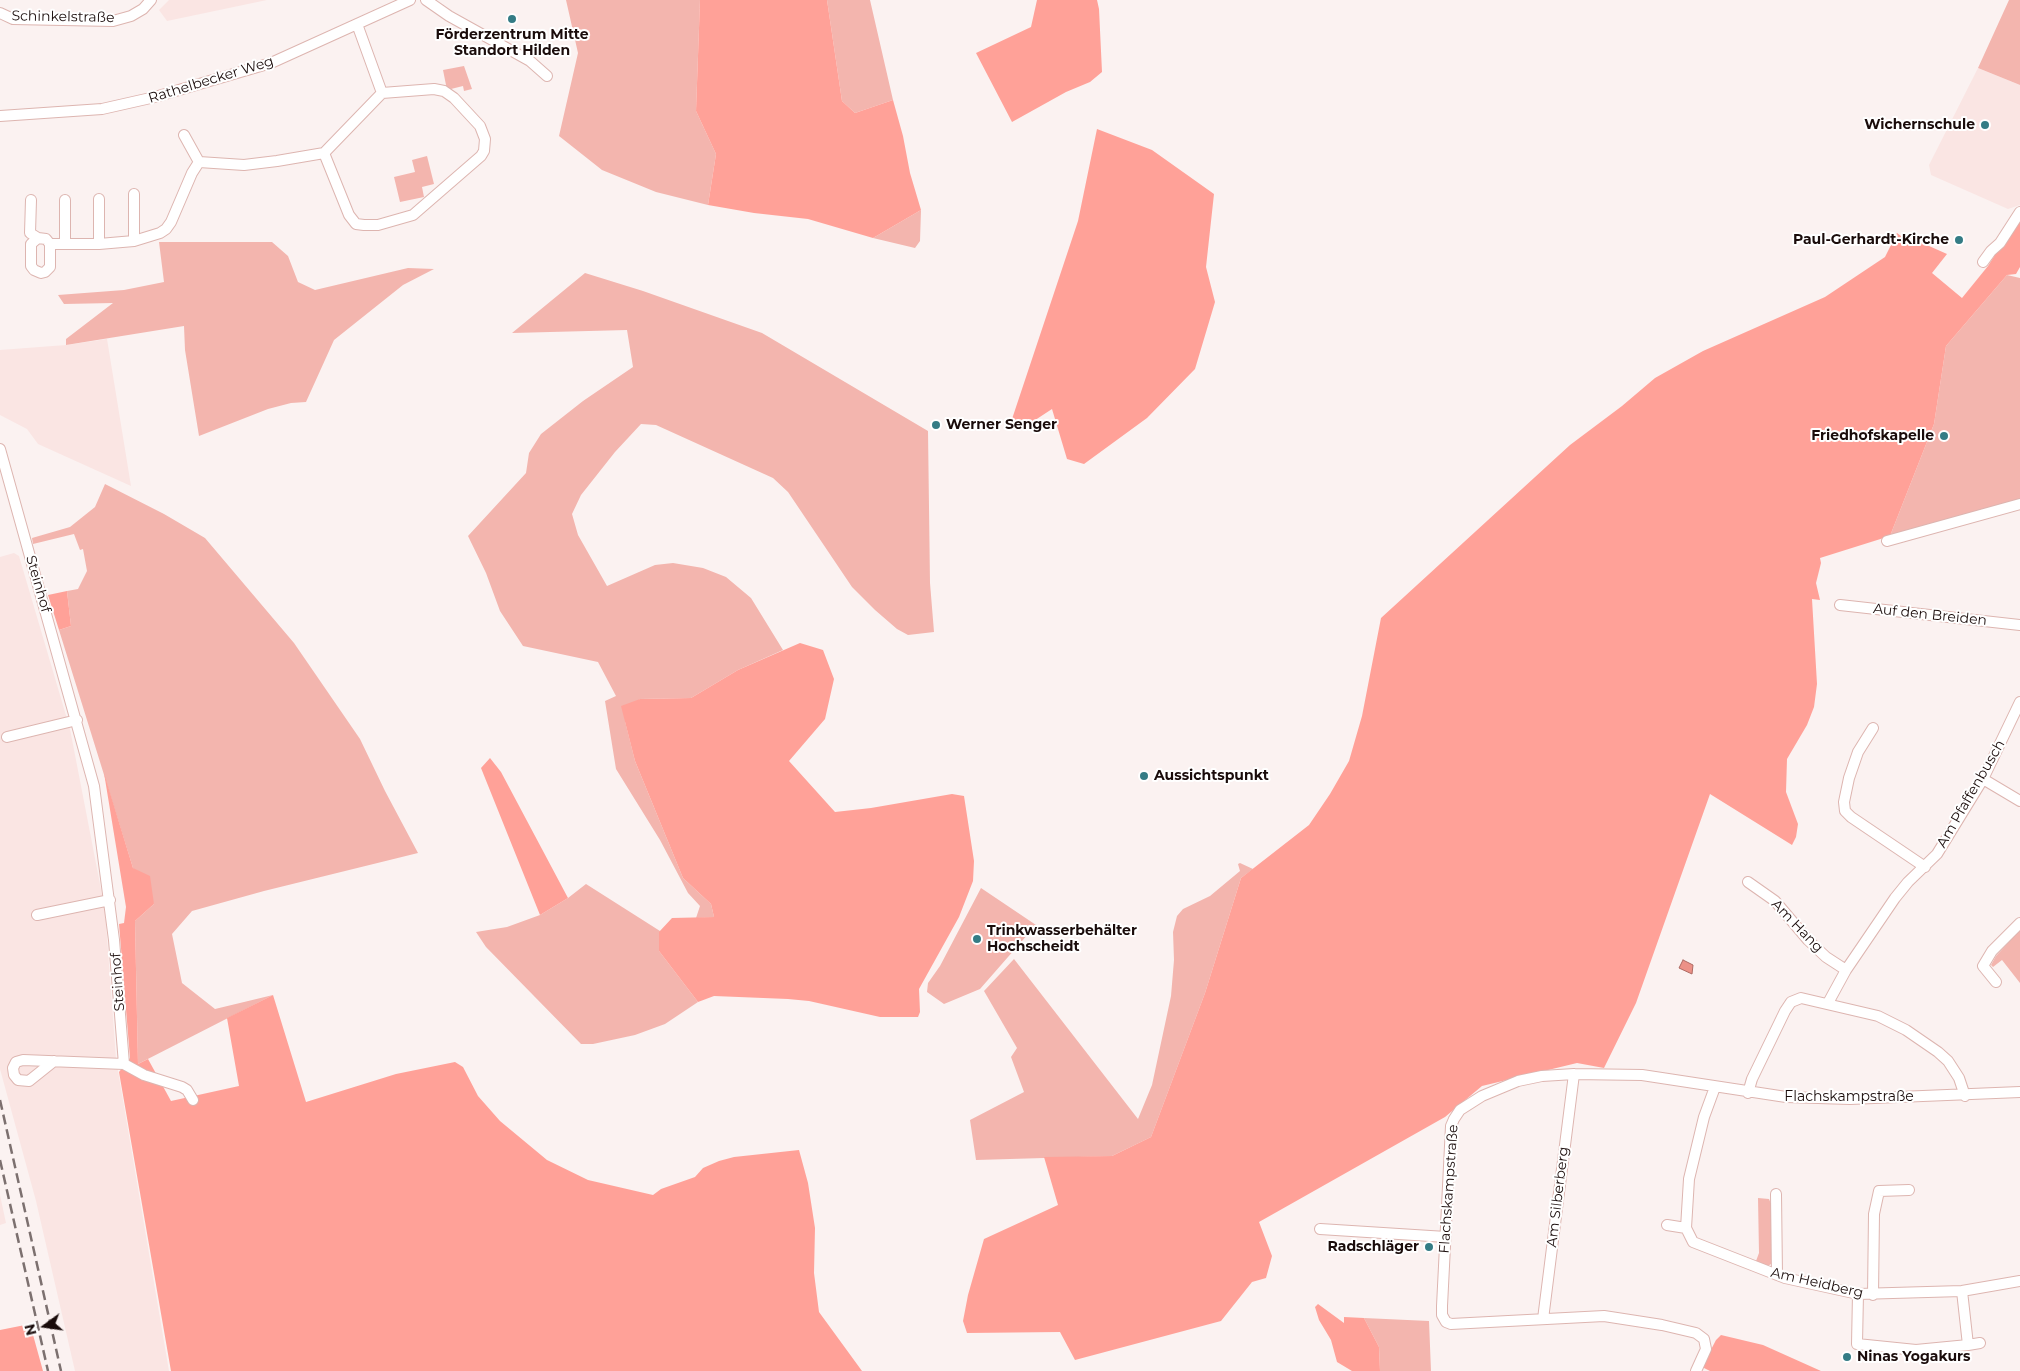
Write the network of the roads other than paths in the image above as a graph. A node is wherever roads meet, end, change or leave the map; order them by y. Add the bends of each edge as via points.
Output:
1 (151, 0) edge
2 (410, 0) edge
3 (426, 0) edge
4 (0, 14) edge
5 (357, 24) junction
6 (548, 76) dead end
7 (382, 93) junction
8 (0, 116) edge
9 (184, 135) dead end
10 (324, 153) junction
11 (199, 162) junction
12 (134, 194) dead end
13 (99, 199) dead end
14 (31, 200) dead end
15 (65, 200) dead end
16 (2020, 212) edge
17 (38, 238) junction
18 (134, 241) junction
19 (65, 243) junction
20 (50, 244) junction
21 (99, 244) junction
22 (1984, 262) dead end
23 (0, 448) edge
24 (2020, 504) edge
25 (1886, 541) dead end
26 (1840, 606) dead end
27 (2020, 625) edge
28 (2020, 702) edge
29 (76, 720) junction
30 (1873, 728) dead end
31 (7, 737) dead end
32 (1983, 779) junction
33 (2020, 801) edge
34 (1925, 867) junction
35 (1748, 882) dead end
36 (110, 900) junction
37 (37, 915) dead end
38 (2020, 923) edge
39 (1846, 970) junction
40 (1996, 982) dead end
41 (1828, 1003) junction
42 (54, 1061) dead end
43 (124, 1064) junction
44 (1574, 1074) junction
45 (1715, 1087) junction
46 (2020, 1092) edge
47 (1748, 1093) junction
48 (1965, 1096) junction
49 (193, 1100) dead end
50 (1909, 1190) dead end
51 (1776, 1194) dead end
52 (1667, 1225) dead end
53 (1686, 1228) junction
54 (1320, 1230) dead end
55 (1446, 1237) junction
56 (1777, 1275) junction
57 (2020, 1280) edge
58 (1962, 1291) junction
59 (1858, 1294) junction
60 (1873, 1295) junction
61 (1543, 1319) junction
62 (1980, 1343) dead end
63 (1968, 1345) junction
64 (1696, 1371) edge

1 - 4 street, Schinkelstraße via 131,16 113,20 13,18
2 - 5 street, Rathelbecker Weg
3 - 6 street via 530,61
5 - 7 street
5 - 8 street, Rathelbecker Weg via 271,63 130,103 102,109
7 - 10 street
7 - 10 street via 444,91 480,126 485,139 481,156 413,215 378,225 364,225 356,224 349,215
9 - 11 street
10 - 11 street via 244,164
11 - 18 street via 166,229
12 - 18 street
13 - 21 street
14 - 17 street via 30,233
15 - 19 street
16 - 22 street
17 - 20 street via 46,239
17 - 20 street via 31,244 31,266 37,272 45,272 50,266
18 - 21 street
19 - 20 street
19 - 21 street
23 - 29 street, Steinhof
24 - 25 street
26 - 27 street, Auf den Breiden
28 - 32 street, Am Pfaffenbusch
29 - 31 street
29 - 36 street, Steinhof via 94,786
30 - 34 street via 1858,752 1848,778 1845,811
32 - 33 street
32 - 34 street, Am Pfaffenbusch via 1937,854
34 - 39 street, Am Pfaffenbusch via 1895,898
35 - 39 street, Am Hang via 1774,901 1826,957
36 - 37 street
36 - 43 street, Steinhof
38 - 40 street via 1992,951 1983,966
39 - 41 street, Am Pfaffenbusch
41 - 47 street via 1801,998 1792,1002
41 - 48 street via 1878,1016 1928,1044 1948,1061
42 - 43 street
43 - 49 street via 144,1075 182,1087
44 - 45 street, Flachskampstraße via 1642,1075
44 - 55 street, Flachskampstraße via 1518,1081 1482,1096 1460,1110 1451,1126
44 - 61 street, Am Silberberg
45 - 47 street, Flachskampstraße
45 - 53 street via 1696,1145 1689,1179
46 - 48 street, Flachskampstraße
47 - 48 street, Flachskampstraße via 1850,1099
50 - 60 street via 1879,1192 1874,1214
51 - 56 street
52 - 53 street
53 - 56 street, Am Heidberg via 1693,1242
54 - 55 street
55 - 61 street, Flachskampstraße via 1442,1306 1446,1322
56 - 59 street, Am Heidberg
57 - 58 street, Am Heidberg
58 - 60 street, Am Heidberg
58 - 63 street
59 - 60 street, Am Heidberg
59 - 63 street via 1857,1344 1916,1350
61 - 64 street, Flachskampstraße via 1604,1316 1696,1334 1704,1339 1706,1349
62 - 63 street

